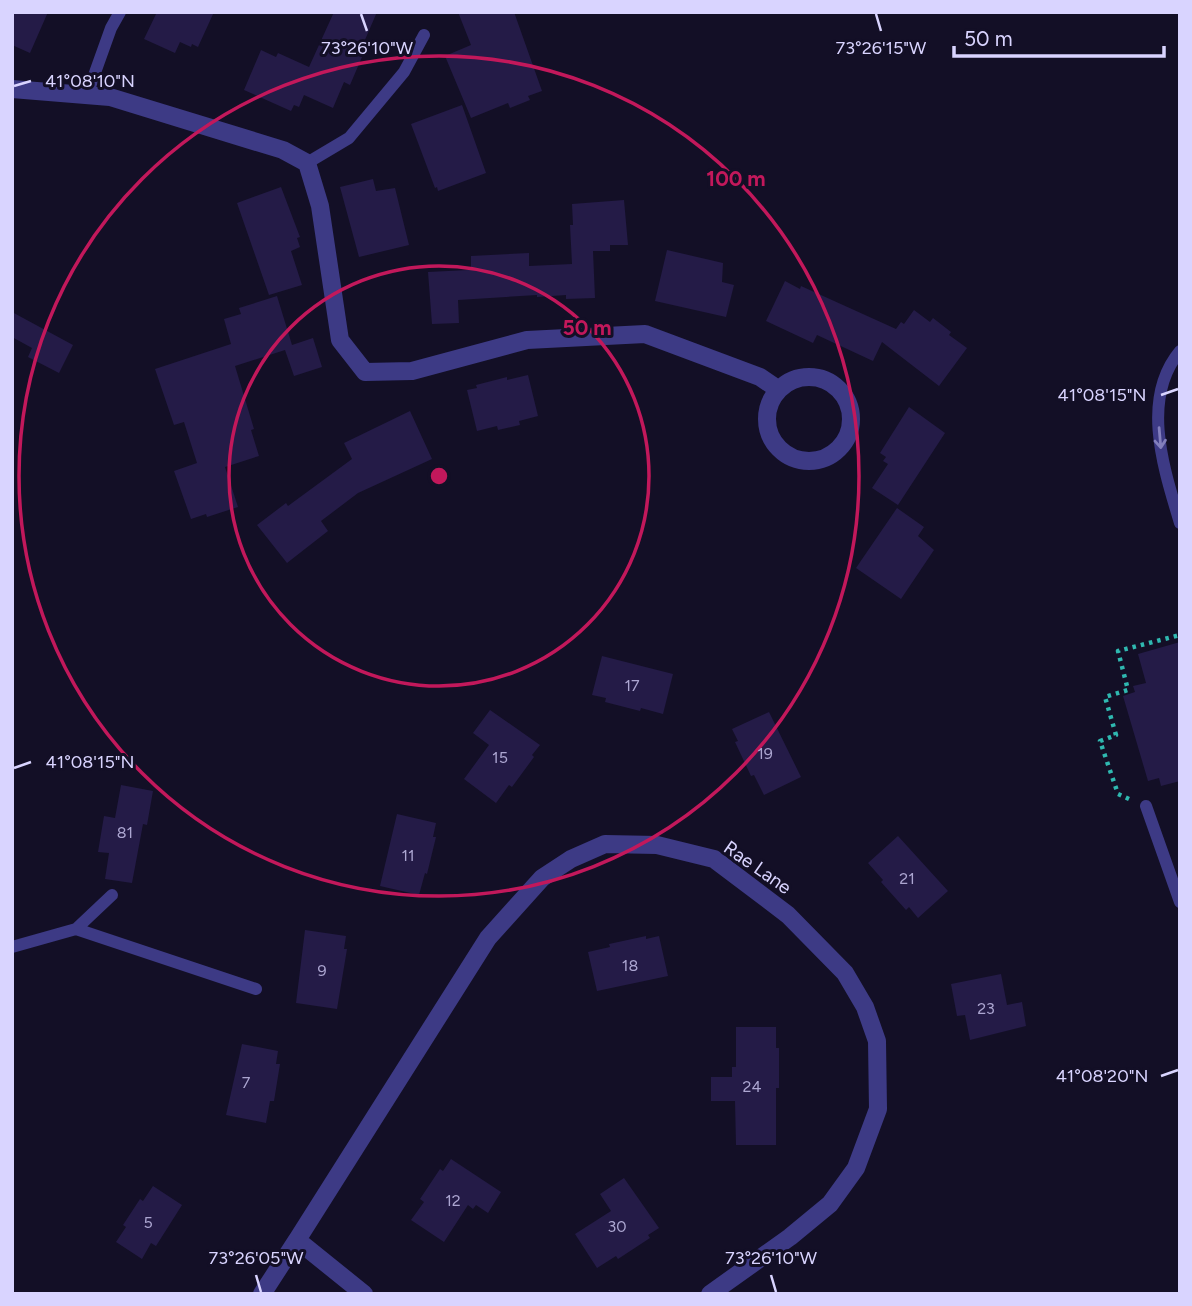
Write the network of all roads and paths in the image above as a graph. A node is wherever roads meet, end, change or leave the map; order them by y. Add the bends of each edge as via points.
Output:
1 (120, 12) edge
2 (424, 35) dead end
3 (12, 89) edge
4 (87, 95) junction
5 (307, 163) junction
6 (1180, 351) edge
7 (779, 390) junction
8 (1180, 523) edge
9 (1180, 635) edge
10 (1146, 806) joint
11 (112, 895) dead end
12 (1180, 902) edge
13 (76, 929) junction
14 (12, 947) edge
15 (256, 989) dead end
16 (297, 1240) junction
17 (262, 1294) edge
18 (364, 1294) edge
19 (710, 1294) edge

1 - 4 lane
2 - 5 lane via 404,72 349,138
3 - 4 street
4 - 5 street via 110,97 283,150
5 - 7 street via 320,206 340,340 365,372 412,371 527,340 645,334 760,377
6 -> 8 lane via 1168,365 1157,406 1162,465
7 - 7 street via 767,421 782,452 807,461 834,453 843,443 851,417 841,391 817,378 803,377
9 - 10 path via 1118,651 1128,690 1105,697 1116,735 1100,741 1118,794
10 - 12 lane
11 - 13 lane
13 - 14 lane
13 - 15 lane
16 - 17 street, Rae Lane
16 - 18 street
16 - 19 street, Rae Lane via 488,938 542,878 605,844 657,845 714,859 788,915 845,973 865,1007 877,1041 878,1109 856,1168 830,1204

